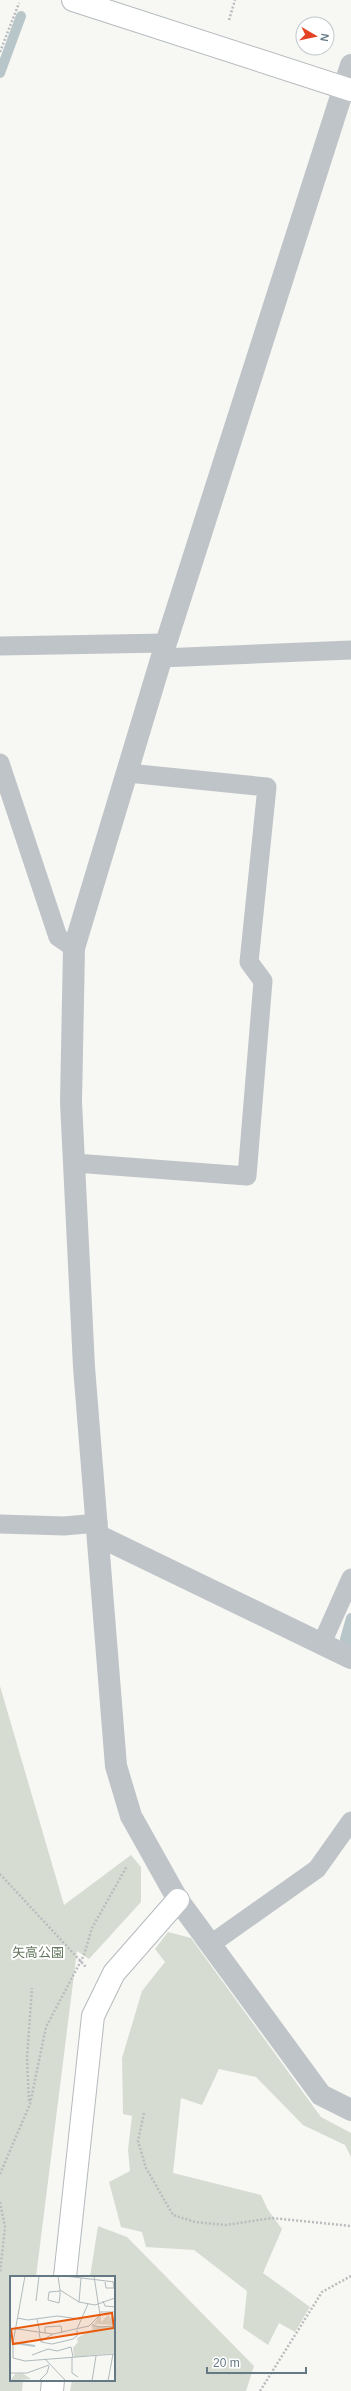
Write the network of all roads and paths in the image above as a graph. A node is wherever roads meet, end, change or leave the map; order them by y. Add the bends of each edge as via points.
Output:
1 (73, 0) edge
2 (20, 3) dead end
3 (0, 52) edge
4 (351, 65) edge
5 (348, 89) edge
6 (0, 646) edge
7 (164, 650) junction
8 (351, 650) edge
9 (0, 763) edge
10 (128, 773) junction
11 (74, 948) junction
12 (75, 1163) junction
13 (0, 1524) edge
14 (99, 1530) junction
15 (351, 1578) edge
16 (322, 1643) junction
17 (351, 1658) edge
18 (351, 1821) edge
19 (147, 1844) junction
20 (0, 1874) edge
21 (178, 1900) junction
22 (211, 1944) junction
23 (81, 1961) junction
24 (91, 1972) dead end
25 (32, 1988) dead end
26 (30, 2104) junction
27 (351, 2110) edge
28 (144, 2113) dead end
29 (0, 2174) edge
30 (0, 2202) edge
31 (0, 2226) edge
32 (351, 2226) edge
33 (5, 2227) junction
34 (0, 2272) edge
35 (65, 2276) edge
36 (351, 2276) edge
37 (53, 2381) edge
38 (52, 2391) edge
39 (260, 2391) edge

1 - 5 street
2 - 3 path
4 - 5 street
5 - 7 street
6 - 7 lane
7 - 8 lane
7 - 10 street
9 - 11 lane via 58,937
10 - 11 street
10 - 12 lane via 267,787 249,962 263,981 247,1176
11 - 12 street via 71,1102
12 - 14 street via 84,1367
13 - 14 lane
14 - 16 street
14 - 19 street via 116,1766 131,1816
15 - 16 lane
16 - 17 street
18 - 22 lane via 317,1870
19 - 21 street
19 - 23 path via 129,1864 92,1928
20 - 23 path
21 - 22 street
21 - 35 street via 114,1973 93,2016
22 - 27 street via 321,2095
23 - 24 path
23 - 26 path via 46,2027
25 - 26 path via 26,2058
26 - 29 path
28 - 32 path via 138,2140 146,2168 173,2215 196,2222 226,2225 272,2218
30 - 33 path
31 - 33 path
33 - 34 path
36 - 39 path via 322,2292
37 - 38 street

